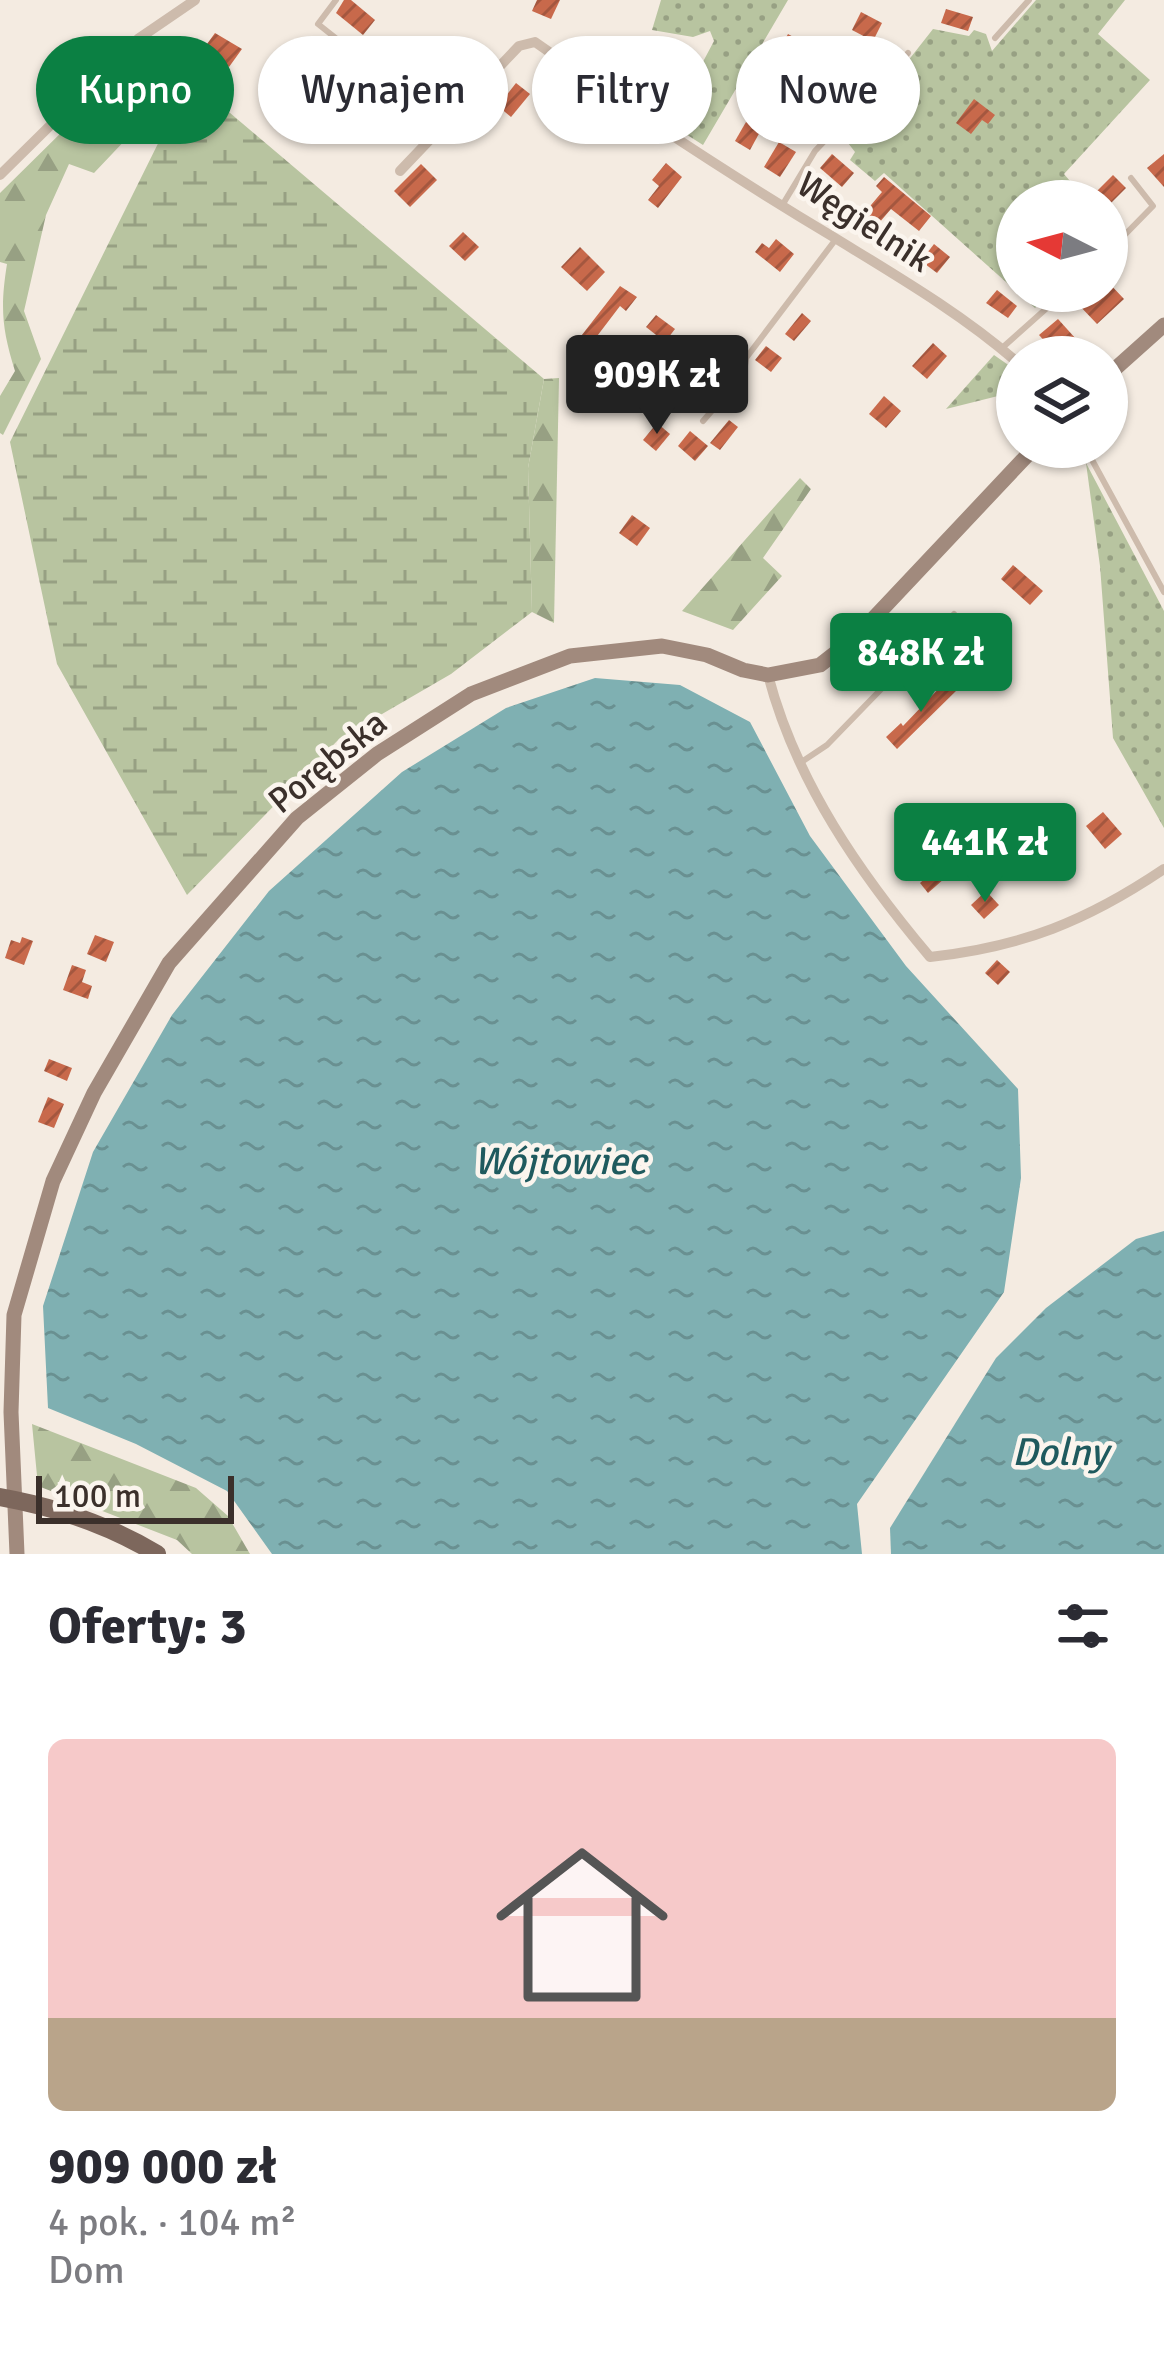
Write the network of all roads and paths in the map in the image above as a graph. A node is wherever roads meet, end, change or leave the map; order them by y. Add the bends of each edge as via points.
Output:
1 (195, 0) edge
2 (336, 0) edge
3 (1029, 0) edge
4 (181, 4) edge
5 (333, 36) edge
6 (995, 38) dead end
7 (508, 57) edge
8 (425, 144) edge
9 (823, 144) edge
10 (400, 171) dead end
11 (0, 175) edge
12 (1131, 178) dead end
13 (783, 204) junction
14 (1128, 232) edge
15 (836, 239) junction
16 (1042, 312) edge
17 (1164, 325) edge
18 (1015, 336) edge
19 (996, 344) edge
20 (1128, 357) edge
21 (703, 421) dead end
22 (1015, 468) edge
23 (1096, 468) edge
24 (1164, 592) edge
25 (954, 614) dead end
26 (768, 675) junction
27 (800, 763) junction
28 (1164, 869) edge
29 (7, 1498) edge
30 (17, 1554) edge
31 (157, 1554) edge

1 - 4 street
2 - 5 lane via 318,24
3 - 6 lane
4 - 11 street
7 - 13 street, Węgielnik via 535,43
8 - 10 street, Węgielnik
9 - 13 lane
12 - 14 lane via 1153,206
13 - 15 street, Węgielnik
15 - 19 street, Węgielnik
15 - 21 lane
16 - 18 lane
17 - 20 street
22 - 26 street via 856,637 820,665
23 - 24 lane
25 - 27 lane
26 - 27 street
26 - 29 street, Porębska via 662,646 570,656 471,694 377,754 284,832 169,963 52,1181 14,1315
27 - 28 street via 851,856 930,957 984,951 1093,914
29 - 30 street, Porębska
29 - 31 main road via 96,1524

